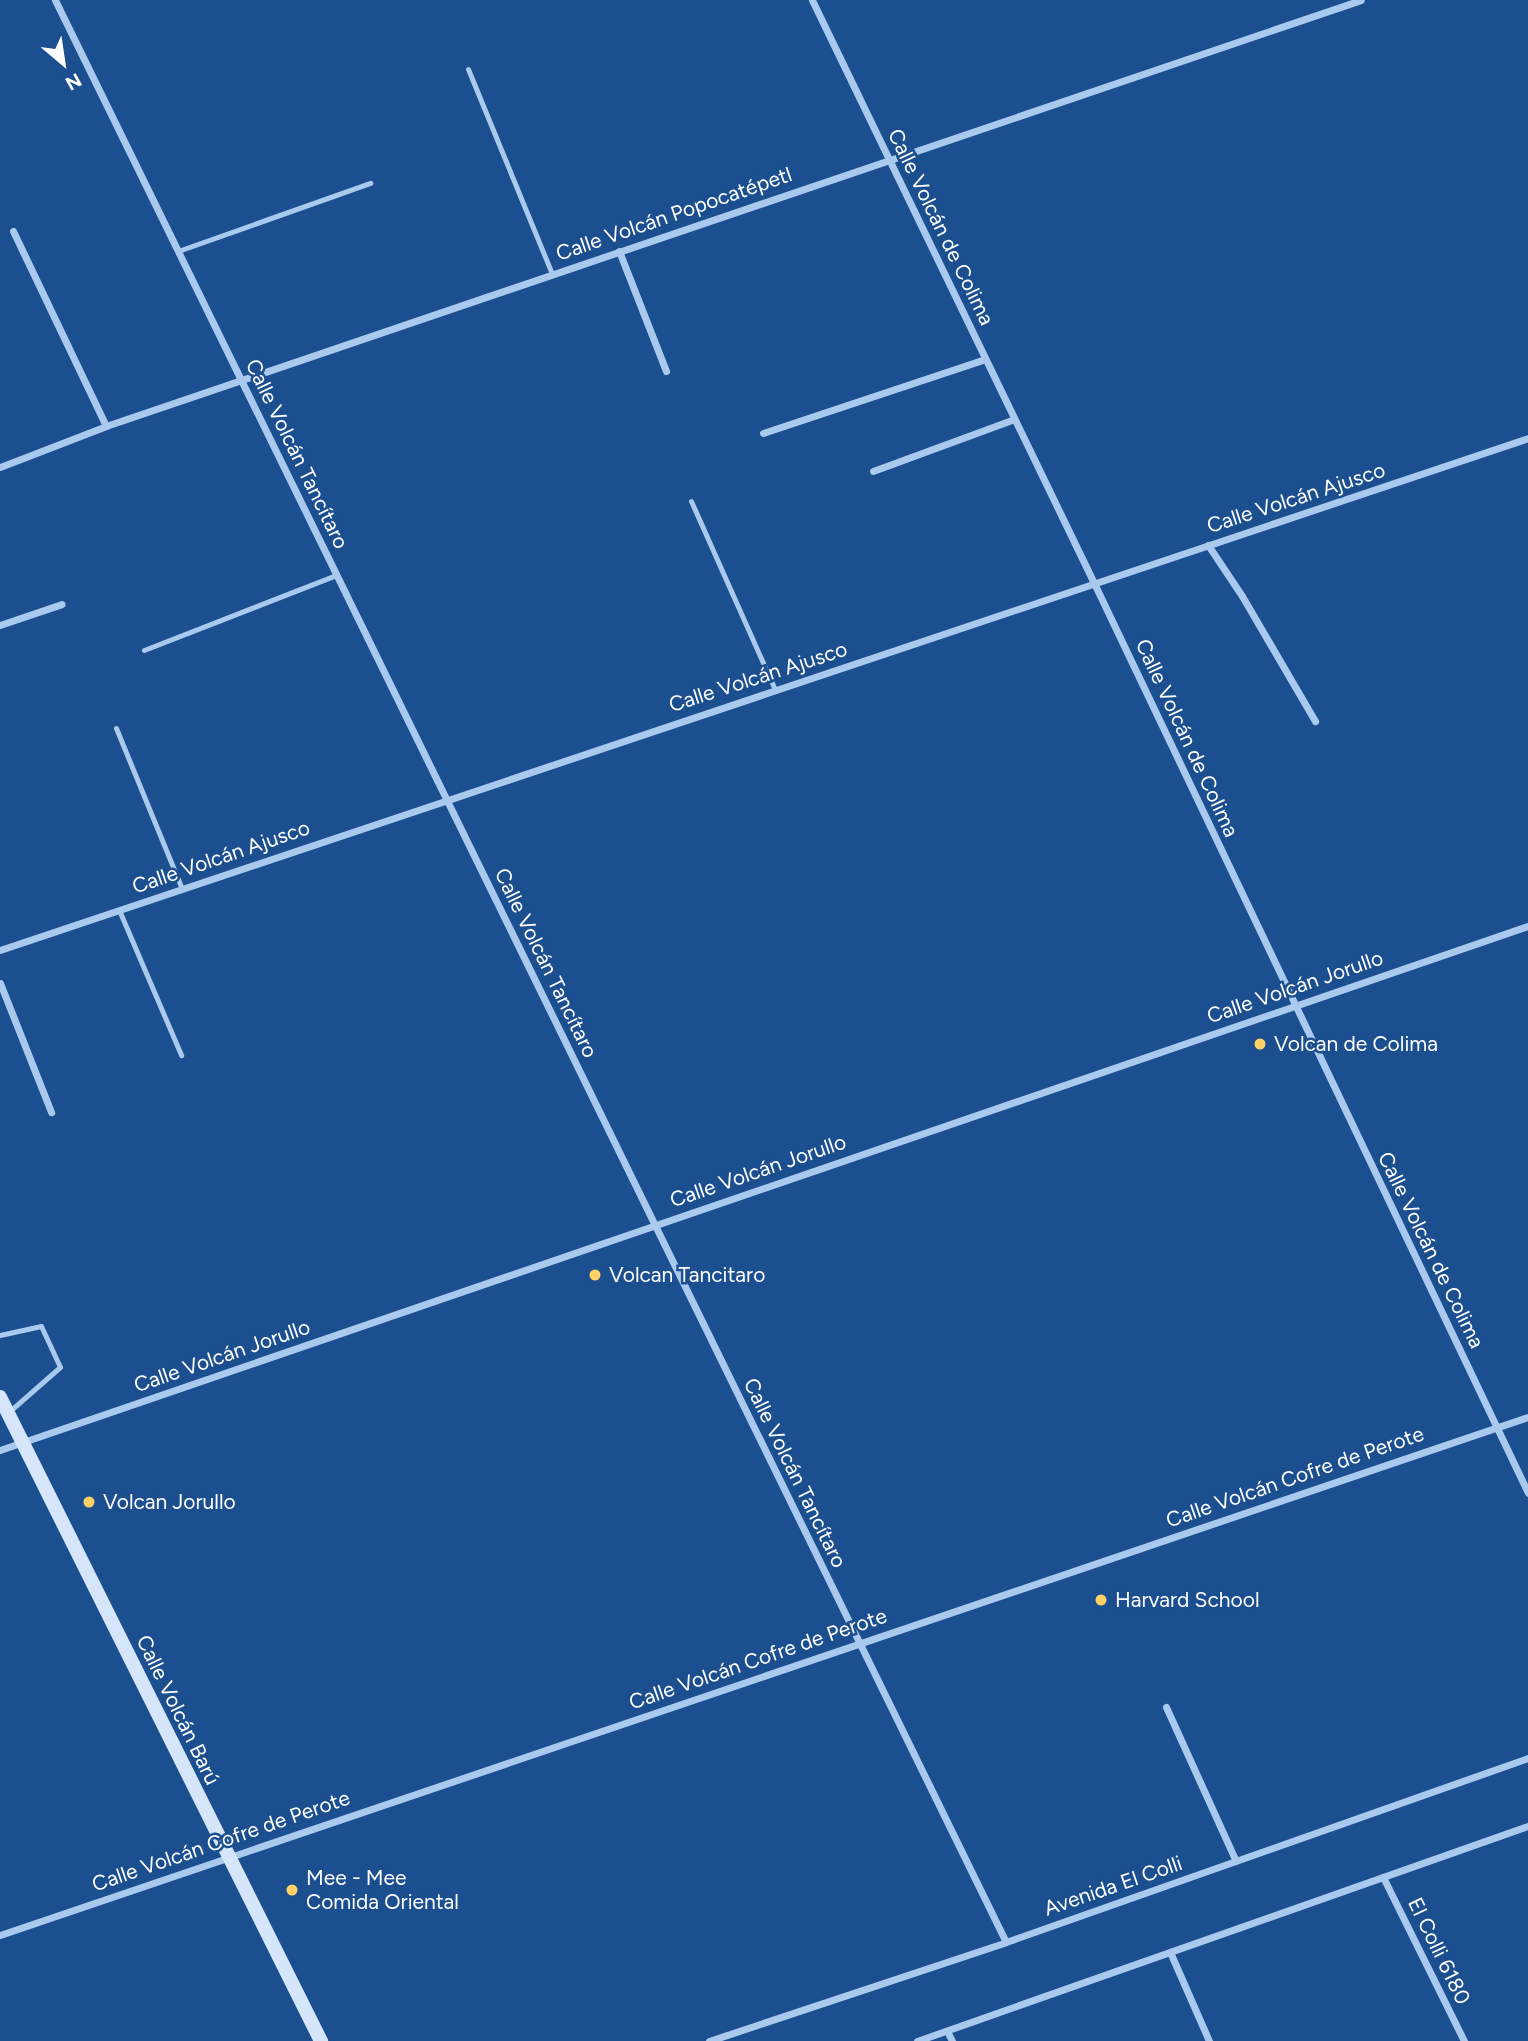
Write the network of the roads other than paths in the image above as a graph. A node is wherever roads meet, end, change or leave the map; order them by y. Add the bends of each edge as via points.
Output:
1 (55, 0) edge
2 (812, 0) edge
3 (1361, 0) edge
4 (468, 69) dead end
5 (889, 160) junction
6 (370, 183) dead end
7 (13, 231) dead end
8 (178, 251) junction
9 (619, 251) junction
10 (552, 274) junction
11 (985, 359) junction
12 (666, 371) dead end
13 (241, 380) junction
14 (1014, 419) junction
15 (106, 426) junction
16 (763, 433) dead end
17 (1528, 438) edge
18 (0, 467) edge
19 (873, 471) dead end
20 (691, 501) dead end
21 (1208, 545) junction
22 (336, 575) junction
23 (1094, 583) junction
24 (62, 604) dead end
25 (0, 625) edge
26 (145, 650) dead end
27 (775, 690) junction
28 (1315, 721) dead end
29 (116, 728) dead end
30 (446, 800) junction
31 (183, 889) junction
32 (119, 910) junction
33 (1528, 926) edge
34 (0, 950) edge
35 (0, 983) edge
36 (1295, 1006) junction
37 (181, 1055) dead end
38 (51, 1112) dead end
39 (655, 1226) junction
40 (0, 1335) edge
41 (0, 1397) edge
42 (8, 1413) junction
43 (1528, 1417) edge
44 (1497, 1427) junction
45 (22, 1443) junction
46 (0, 1450) edge
47 (1528, 1493) edge
48 (859, 1643) junction
49 (1166, 1707) dead end
50 (1528, 1758) edge
51 (1528, 1826) edge
52 (228, 1857) junction
53 (1236, 1861) junction
54 (1383, 1877) junction
55 (0, 1935) edge
56 (1006, 1942) junction
57 (1170, 1952) junction
58 (947, 2031) junction
59 (321, 2041) edge
60 (709, 2041) edge
61 (917, 2041) edge
62 (952, 2041) edge
63 (1209, 2041) edge
64 (1464, 2041) edge

1 - 8 street, Calle Volcán Tancítaro
2 - 5 street, Calle Volcán de Colima
3 - 5 street, Calle Volcán Popocatépetl
4 - 10 lane
5 - 9 street, Calle Volcán Popocatépetl
5 - 11 street, Calle Volcán de Colima
6 - 8 lane
7 - 15 street
8 - 13 street, Calle Volcán Tancítaro
9 - 10 street, Calle Volcán Popocatépetl
9 - 12 street
10 - 13 street, Calle Volcán Popocatépetl
11 - 14 street, Calle Volcán de Colima
11 - 16 street
13 - 15 street, Calle Volcán Popocatépetl
13 - 22 street, Calle Volcán Tancítaro
14 - 19 street
14 - 23 street, Calle Volcán de Colima
15 - 18 street, Calle Volcán Popocatépetl
17 - 21 street, Calle Volcán Ajusco
20 - 27 lane
21 - 23 street, Calle Volcán Ajusco
21 - 28 street
22 - 26 lane
22 - 30 street, Calle Volcán Tancítaro
23 - 27 street, Calle Volcán Ajusco
23 - 36 street, Calle Volcán de Colima
24 - 25 street
27 - 30 street, Calle Volcán Ajusco
29 - 31 lane
30 - 31 street, Calle Volcán Ajusco
30 - 39 street, Calle Volcán Tancítaro
31 - 32 street, Calle Volcán Ajusco
32 - 34 street, Calle Volcán Ajusco
32 - 37 lane
33 - 36 street, Calle Volcán Jorullo
35 - 38 street
36 - 39 street, Calle Volcán Jorullo
36 - 44 street, Calle Volcán de Colima
39 - 45 street, Calle Volcán Jorullo
39 - 48 street, Calle Volcán Tancítaro
40 - 42 lane via 41,1326 60,1367
41 - 42 street, Calle Volcán Barú
42 - 45 street, Calle Volcán Barú
43 - 44 street, Calle Volcán Cofre de Perote
44 - 47 street, Calle Volcán de Colima
44 - 48 street, Calle Volcán Cofre de Perote
45 - 46 street, Calle Volcán Jorullo
45 - 52 street, Calle Volcán Barú
48 - 52 street, Calle Volcán Cofre de Perote
48 - 56 street, Calle Volcán Tancítaro
49 - 53 street
50 - 53 street, Avenida El Colli
51 - 54 street
52 - 55 street, Calle Volcán Cofre de Perote
52 - 59 street, Calle Volcán Barú
53 - 56 street, Avenida El Colli
54 - 57 street
54 - 64 street, El Colli 6180
56 - 60 street, Avenida El Colli
57 - 58 street
57 - 63 street
58 - 61 street
58 - 62 street

